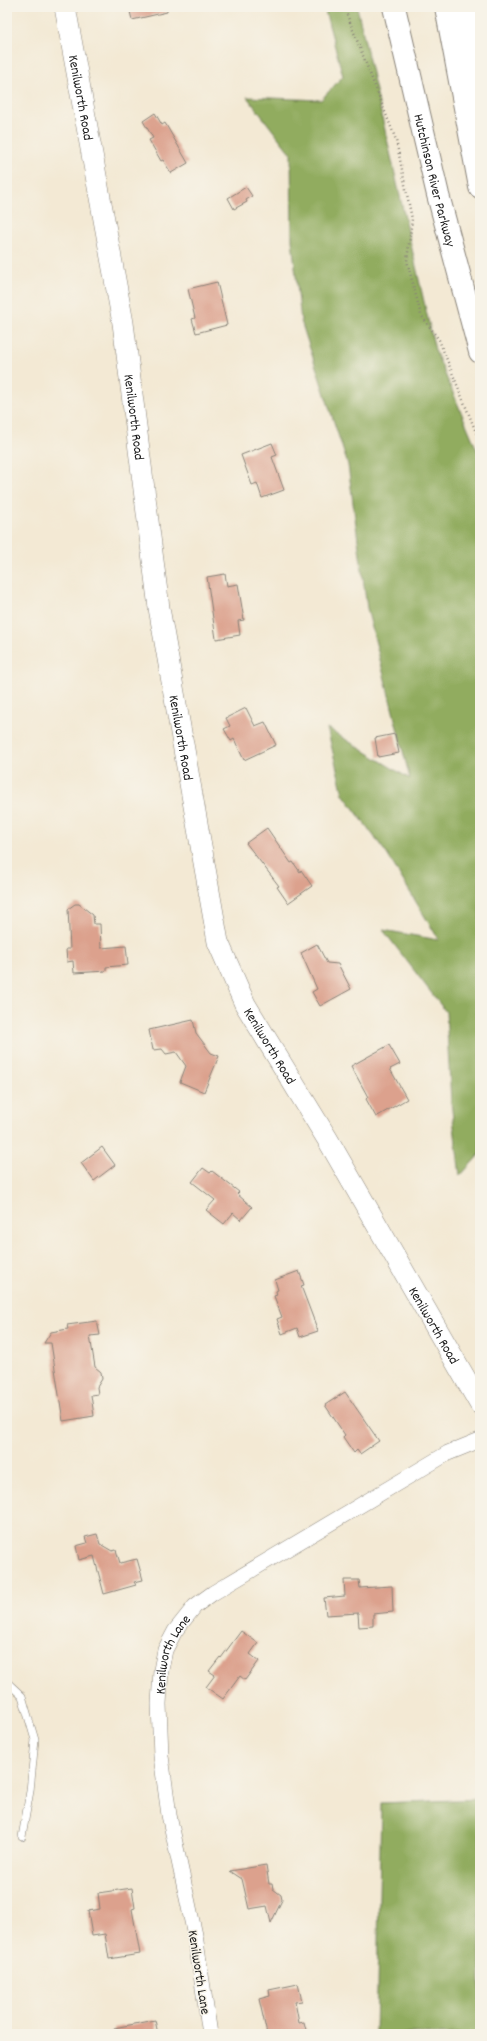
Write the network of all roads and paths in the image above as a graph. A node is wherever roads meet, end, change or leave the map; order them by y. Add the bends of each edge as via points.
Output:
1 (65, 7) edge
2 (344, 7) edge
3 (378, 7) edge
4 (394, 7) edge
5 (446, 7) edge
6 (467, 7) edge
7 (480, 111) edge
8 (480, 187) edge
9 (438, 195) junction
10 (480, 352) edge
11 (480, 442) edge
12 (480, 1404) edge
13 (480, 1440) edge
14 (7, 1682) edge
15 (22, 1837) dead end
16 (210, 2034) edge

1 - 12 street, Kenilworth Road via 123,323 159,608 218,942 245,1004 328,1140
2 - 11 path via 396,140 412,219 407,261 421,315 439,340
3 - 9 highway
4 - 9 highway, Hutchinson River Parkway
5 - 8 highway
6 - 7 highway
9 - 10 highway, Hutchinson River Parkway
13 - 16 street, Kenilworth Lane via 448,1452 213,1593 195,1606 174,1631 165,1650 159,1704 161,1756 169,1815 195,1935
14 - 15 lane via 22,1696 35,1740

